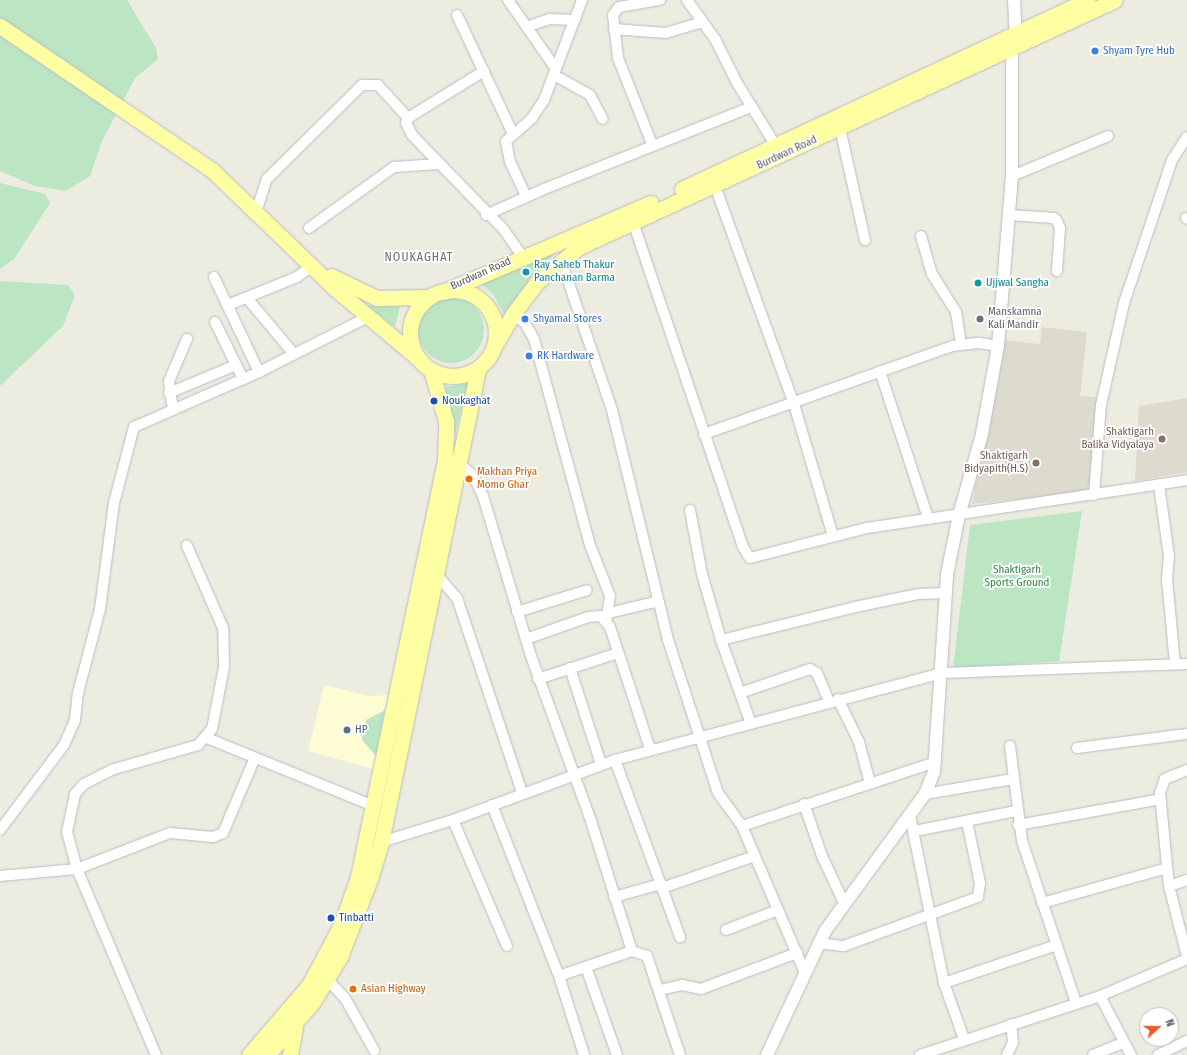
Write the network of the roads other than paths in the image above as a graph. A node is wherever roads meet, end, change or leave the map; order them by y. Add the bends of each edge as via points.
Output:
1 (508, 0) edge
2 (582, 0) edge
3 (660, 0) edge
4 (687, 0) edge
5 (1014, 0) edge
6 (1088, 0) edge
7 (1115, 0) edge
8 (1076, 12) junction
9 (457, 15) dead end
10 (575, 20) junction
11 (701, 22) junction
12 (0, 26) edge
13 (529, 26) junction
14 (614, 29) junction
15 (1016, 33) junction
16 (1012, 47) junction
17 (484, 71) junction
18 (555, 72) junction
19 (751, 107) junction
20 (408, 118) junction
21 (603, 119) dead end
22 (840, 128) junction
23 (512, 132) junction
24 (1108, 136) dead end
25 (1187, 137) edge
26 (652, 144) junction
27 (776, 146) junction
28 (439, 164) junction
29 (1012, 176) junction
30 (715, 186) junction
31 (526, 196) junction
32 (256, 212) junction
33 (486, 215) junction
34 (1009, 215) junction
35 (634, 222) junction
36 (309, 228) dead end
37 (601, 230) junction
38 (921, 236) dead end
39 (864, 240) dead end
40 (522, 256) junction
41 (561, 260) junction
42 (314, 266) junction
43 (1057, 271) dead end
44 (214, 277) dead end
45 (436, 294) junction
46 (247, 298) junction
47 (228, 305) junction
48 (512, 314) junction
49 (368, 317) junction
50 (215, 322) dead end
51 (187, 339) dead end
52 (961, 344) junction
53 (998, 346) junction
54 (494, 347) junction
55 (294, 354) junction
56 (420, 360) junction
57 (236, 365) junction
58 (478, 368) junction
59 (431, 370) junction
60 (880, 371) junction
61 (259, 372) junction
62 (244, 379) junction
63 (169, 393) junction
64 (793, 401) junction
65 (173, 410) junction
66 (704, 434) junction
67 (457, 462) junction
68 (1187, 480) edge
69 (1159, 485) junction
70 (1094, 495) junction
71 (690, 510) dead end
72 (959, 515) junction
73 (928, 518) junction
74 (834, 536) junction
75 (187, 546) dead end
76 (436, 574) junction
77 (587, 590) dead end
78 (947, 593) junction
79 (659, 601) junction
80 (517, 612) junction
81 (608, 617) junction
82 (526, 639) junction
83 (721, 640) junction
84 (618, 654) junction
85 (1175, 664) junction
86 (1187, 664) edge
87 (570, 668) junction
88 (942, 673) junction
89 (538, 679) junction
90 (740, 693) junction
91 (833, 700) junction
92 (751, 724) junction
93 (1187, 734) edge
94 (699, 736) junction
95 (207, 738) junction
96 (1010, 746) dead end
97 (1076, 748) dead end
98 (650, 749) junction
99 (254, 760) junction
100 (615, 760) junction
101 (936, 762) junction
102 (601, 764) junction
103 (1187, 770) edge
104 (571, 774) junction
105 (1013, 779) junction
106 (870, 783) junction
107 (522, 792) junction
108 (926, 794) junction
109 (1161, 799) junction
110 (804, 804) junction
111 (492, 805) junction
112 (374, 806) junction
113 (1016, 811) junction
114 (910, 816) junction
115 (453, 820) junction
116 (967, 822) junction
117 (742, 826) junction
118 (1018, 826) junction
119 (0, 830) edge
120 (915, 831) junction
121 (381, 842) junction
122 (755, 856) junction
123 (1167, 868) junction
124 (76, 869) junction
125 (0, 876) edge
126 (1187, 880) edge
127 (662, 886) junction
128 (1169, 886) junction
129 (614, 897) junction
130 (844, 903) junction
131 (1042, 903) junction
132 (778, 910) junction
133 (932, 916) junction
134 (726, 930) dead end
135 (680, 937) dead end
136 (818, 943) junction
137 (1056, 945) junction
138 (507, 946) dead end
139 (632, 951) junction
140 (797, 953) junction
141 (1187, 958) edge
142 (586, 967) junction
143 (805, 973) junction
144 (559, 976) junction
145 (327, 979) junction
146 (944, 983) junction
147 (660, 990) junction
148 (1100, 996) junction
149 (1076, 1002) junction
150 (1011, 1024) junction
151 (295, 1025) junction
152 (964, 1039) junction
153 (1187, 1041) edge
154 (1122, 1043) junction
155 (374, 1050) dead end
156 (156, 1055) edge
157 (248, 1055) edge
158 (267, 1055) edge
159 (290, 1055) edge
160 (584, 1055) edge
161 (617, 1055) edge
162 (680, 1055) edge
163 (766, 1055) edge
164 (922, 1055) edge
165 (1006, 1055) edge
166 (1093, 1055) edge
167 (1131, 1055) edge
168 (1158, 1055) edge

1 - 13 street
2 - 10 street
3 - 14 street via 616,8
4 - 11 street
5 - 15 street
6 - 8 main road, Burdwan Road
7 - 8 main road, Burdwan Road
8 - 15 main road, Burdwan Road
8 - 16 main road, Burdwan Road
9 - 17 street
10 - 13 street via 549,19
10 - 18 street
11 - 14 street via 666,33
11 - 19 street via 718,44
12 - 32 main road via 188,154 226,182
13 - 18 street
14 - 26 street via 618,58
15 - 27 main road, Burdwan Road
16 - 22 main road, Burdwan Road
16 - 29 street
17 - 20 street
17 - 23 street
18 - 21 street via 590,95
18 - 23 street via 537,112
19 - 26 street
19 - 27 street
20 - 28 street via 408,129
20 - 32 street via 378,85 362,85 267,179
22 - 30 main road, Burdwan Road
22 - 39 street
23 - 31 street via 506,141 508,156
24 - 29 street
25 - 70 street via 1172,160 1124,303 1102,405
26 - 31 street
27 - 37 main road, Burdwan Road
28 - 33 street
28 - 36 street via 394,167
29 - 34 street
30 - 35 main road, Burdwan Road
30 - 64 street
31 - 33 street
32 - 42 main road
33 - 40 street via 504,230
34 - 43 street via 1054,218 1060,228
34 - 53 street
35 - 37 main road, Burdwan Road
35 - 66 street
37 - 40 main road, Burdwan Road
37 - 41 main road, Burdwan Road
38 - 52 street via 932,274 956,312
40 - 45 main road, Burdwan Road
41 - 48 main road, Burdwan Road
41 - 79 street via 612,410
42 - 45 main road via 376,298
42 - 46 street via 297,277
42 - 49 main road
44 - 47 street
45 - 54 main road via 458,291 484,304 493,317
45 - 56 main road via 412,319 413,348
46 - 47 street
46 - 55 street
47 - 61 street
48 - 54 main road, Burdwan Road
48 - 81 street via 525,323 534,339 590,545 610,596
49 - 55 street
49 - 56 main road
50 - 57 street
51 - 63 street via 171,375
52 - 53 street
52 - 60 street
53 - 72 street via 982,434
54 - 58 main road
55 - 61 street
56 - 59 main road
57 - 62 street
57 - 63 street
58 - 59 main road via 464,375 447,376
58 - 67 main road
59 - 112 main road via 446,421 445,459
60 - 64 street
60 - 73 street
61 - 62 street
62 - 65 street
63 - 65 street
64 - 66 street
64 - 74 street
65 - 119 street via 137,425 132,432 114,504 100,609 78,693 75,720 64,745
66 - 74 street via 743,547 750,558
67 - 76 main road
67 - 80 street via 473,475 483,496
68 - 69 street
69 - 70 street
69 - 85 street via 1169,556 1167,579
70 - 72 street
71 - 83 street via 702,574
72 - 73 street
72 - 78 street via 947,574
73 - 74 street
75 - 95 street via 223,628 224,667
76 - 107 street via 457,598
76 - 121 main road
77 - 80 street
78 - 83 street via 918,594 855,607
78 - 88 street
79 - 81 street
79 - 94 street
80 - 82 street
81 - 82 street via 594,615
81 - 84 street
82 - 89 street
83 - 90 street
84 - 87 street
84 - 98 street
85 - 86 street
85 - 88 street
87 - 89 street
87 - 102 street
88 - 91 street
88 - 101 street
89 - 104 street
90 - 91 street via 810,669 817,673
90 - 92 street
91 - 92 street
91 - 106 street via 859,742
92 - 94 street
93 - 97 street
94 - 98 street
94 - 117 street via 718,794
95 - 99 street
95 - 124 street via 198,745 111,770 84,784 76,794 67,832
96 - 105 street
98 - 100 street
99 - 112 street
99 - 124 street via 223,833 213,836 170,833
100 - 102 street
100 - 127 street
101 - 106 street
101 - 108 street
102 - 104 street
103 - 109 street via 1165,779 1161,784
104 - 107 street
104 - 129 street via 591,821
105 - 108 street
105 - 113 street
106 - 110 street
107 - 111 street
108 - 114 street
109 - 118 street
109 - 123 street
110 - 117 street
110 - 130 street via 822,856
111 - 115 street
111 - 144 street
112 - 157 main road via 369,828 358,847 305,991
113 - 116 street
113 - 118 street
114 - 120 street
114 - 130 street
115 - 121 street
115 - 138 street
116 - 120 street
116 - 133 street via 981,892 974,900
117 - 122 street
118 - 131 street
120 - 133 street
121 - 145 main road via 357,920
122 - 127 street
122 - 132 street
123 - 128 street
123 - 131 street
124 - 125 street
124 - 156 street
126 - 128 street
127 - 129 street
127 - 135 street
128 - 141 street
129 - 139 street
130 - 136 street
131 - 137 street
132 - 134 street
132 - 140 street
133 - 136 street via 844,946
133 - 146 street
136 - 143 street
137 - 146 street
137 - 149 street
139 - 142 street
139 - 147 street via 650,959
140 - 143 street
140 - 147 street via 701,989 682,985
141 - 148 street
142 - 144 street
142 - 161 street
143 - 163 street
144 - 160 street
145 - 151 main road
145 - 155 street via 345,998
146 - 152 street
147 - 162 street
148 - 149 street
148 - 154 street
149 - 150 street
150 - 152 street
150 - 165 street via 1013,1042
151 - 158 main road
151 - 159 main road
152 - 164 street
153 - 168 street
154 - 166 street
154 - 167 street

